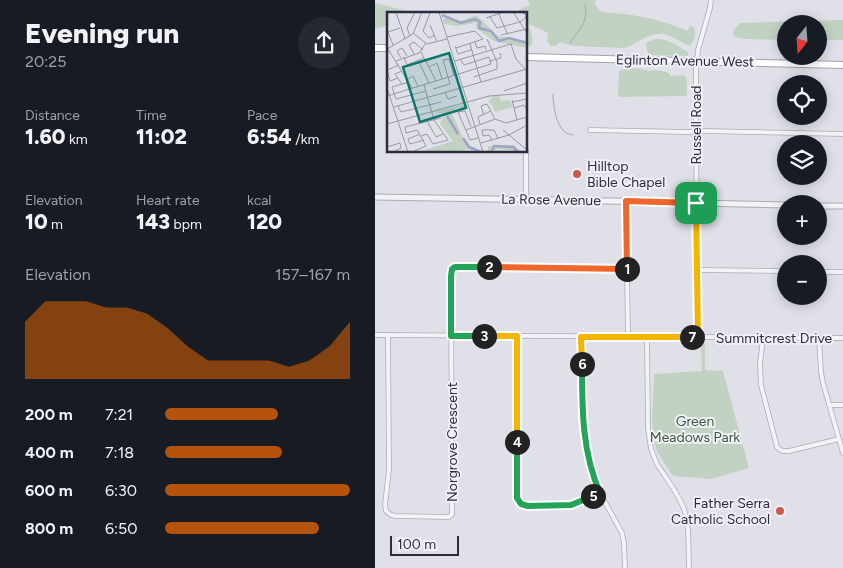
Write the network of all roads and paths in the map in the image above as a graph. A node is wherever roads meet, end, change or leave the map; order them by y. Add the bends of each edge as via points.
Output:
1 (711, 0) edge
2 (527, 57) edge
3 (697, 62) junction
4 (843, 65) edge
5 (590, 130) dead end
6 (695, 131) junction
7 (843, 134) edge
8 (526, 152) edge
9 (375, 197) edge
10 (526, 199) junction
11 (626, 201) junction
12 (696, 203) junction
13 (777, 205) edge
14 (827, 206) edge
15 (843, 206) edge
16 (627, 270) junction
17 (697, 270) junction
18 (777, 271) edge
19 (827, 272) edge
20 (843, 272) edge
21 (375, 335) edge
22 (388, 335) junction
23 (451, 336) junction
24 (517, 336) junction
25 (581, 337) junction
26 (628, 337) junction
27 (698, 337) junction
28 (647, 338) junction
29 (763, 338) junction
30 (819, 338) junction
31 (843, 338) edge
32 (830, 405) junction
33 (843, 405) edge
34 (839, 438) junction
35 (843, 453) edge
36 (600, 493) junction
37 (625, 568) edge
38 (689, 568) edge

1 - 3 street, Russell Road
2 - 3 main road, Eglinton Avenue West
3 - 4 main road, Eglinton Avenue West
3 - 6 street, Russell Road
5 - 6 street
6 - 7 street
6 - 12 street, Russell Road
8 - 10 street
9 - 10 street, La Rose Avenue
10 - 11 street, La Rose Avenue
11 - 12 street, La Rose Avenue
11 - 16 street
12 - 13 street, La Rose Avenue
12 - 17 street, Russell Road
14 - 15 street
16 - 23 street, Norgrove Crescent via 455,267 451,276
16 - 26 street
17 - 18 street
17 - 27 street, Russell Road
19 - 20 street
21 - 22 street, Summitcrest Drive
22 - 23 street, Summitcrest Drive
22 - 23 street, Norgrove Crescent via 389,468 385,508 393,516 446,517 451,516 452,511
23 - 24 street, Summitcrest Drive
24 - 25 street, Summitcrest Drive
24 - 36 street via 518,502 528,506 571,505
25 - 26 street, Summitcrest Drive
25 - 36 street via 583,429
26 - 28 street, Summitcrest Drive
27 - 28 street, Summitcrest Drive
27 - 29 street, Summitcrest Drive
28 - 38 street via 649,439 657,464 684,510
29 - 30 street, Summitcrest Drive
29 - 34 street via 761,385 777,447 781,451 789,451
30 - 31 street, Summitcrest Drive
30 - 32 street via 821,372
32 - 33 street
32 - 34 street
34 - 35 street
36 - 37 street via 622,533

